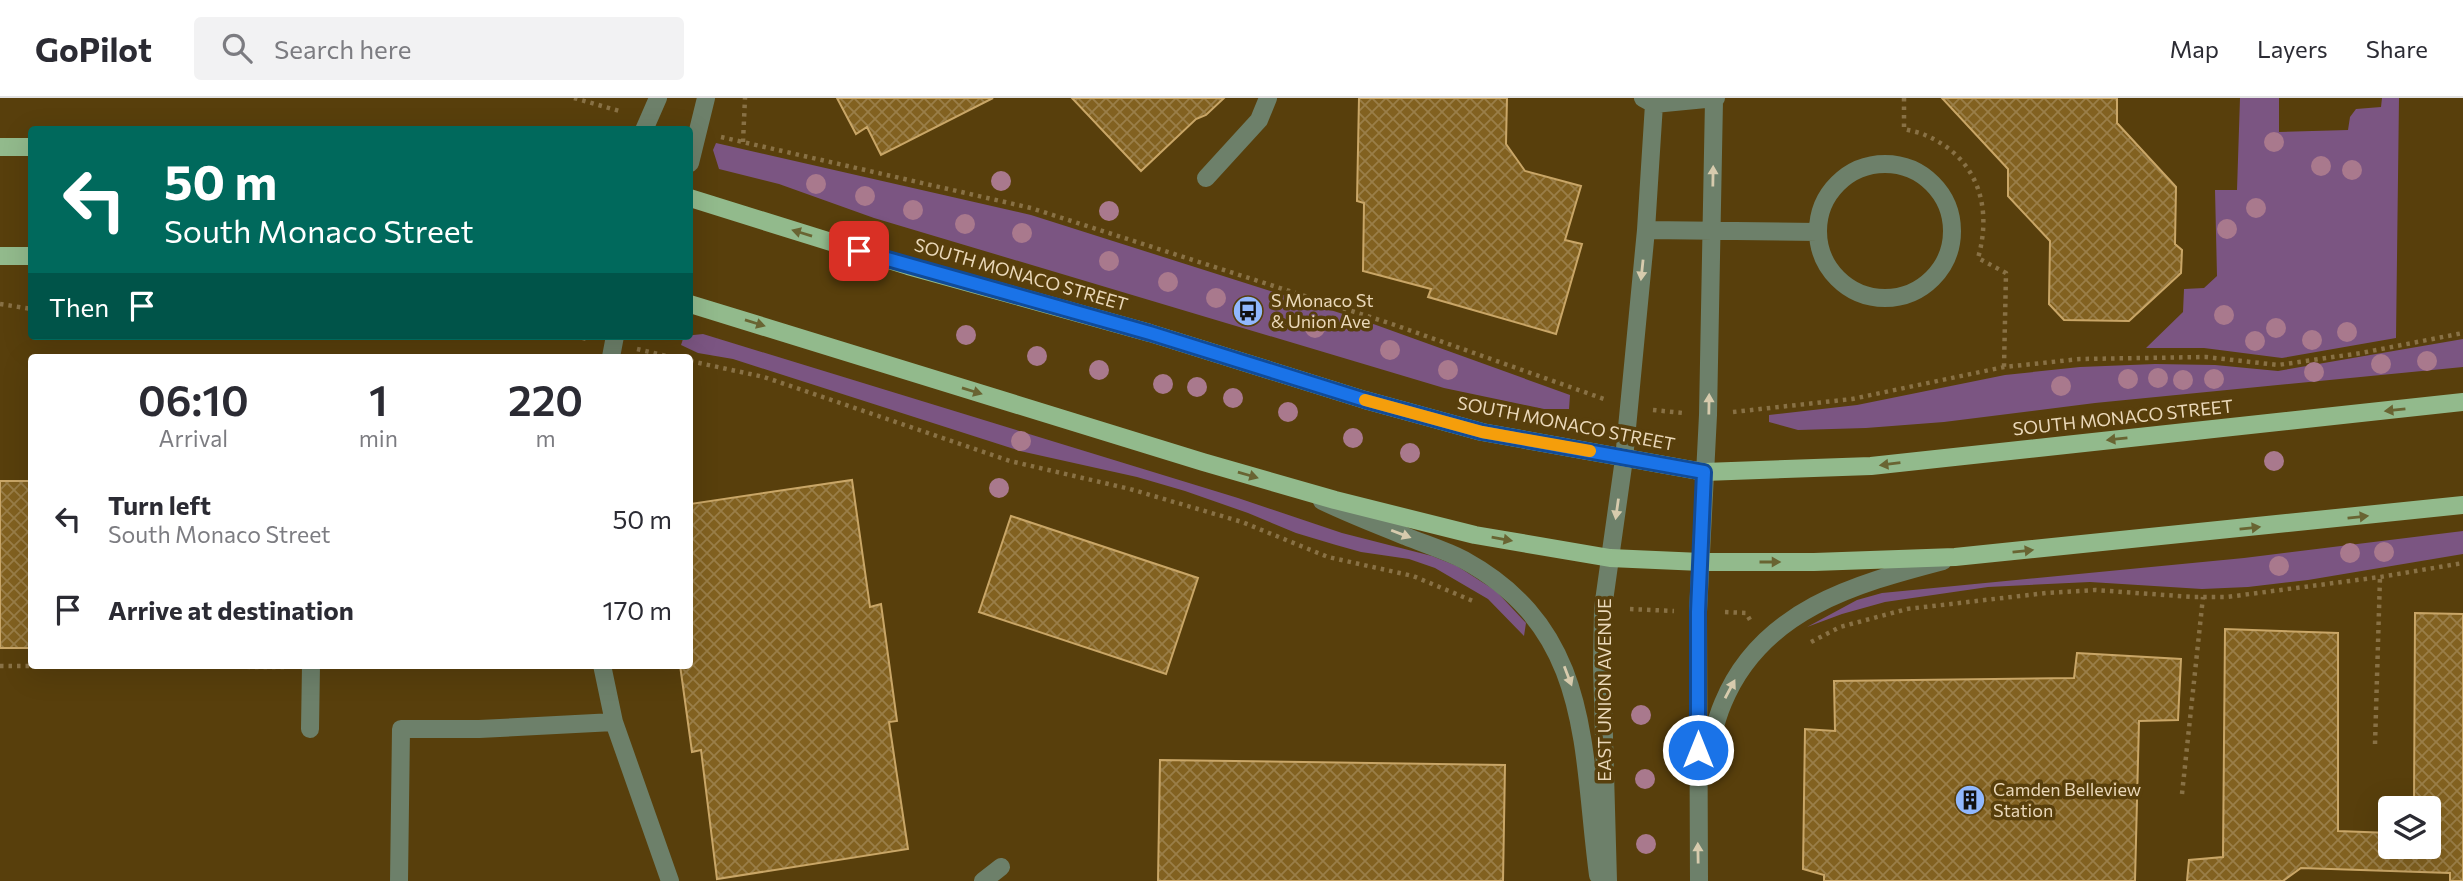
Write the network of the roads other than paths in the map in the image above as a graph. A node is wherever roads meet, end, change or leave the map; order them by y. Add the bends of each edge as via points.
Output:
1 (658, 98) edge
2 (706, 98) edge
3 (1268, 98) edge
4 (1715, 99) edge
5 (1649, 101) edge
6 (646, 126) edge
7 (28, 146) edge
8 (0, 147) edge
9 (693, 153) edge
10 (1206, 178) dead end
11 (693, 199) edge
12 (1646, 230) junction
13 (1712, 232) junction
14 (1818, 232) junction
15 (0, 256) edge
16 (28, 256) edge
17 (693, 305) edge
18 (2463, 402) edge
19 (1624, 459) junction
20 (1704, 472) junction
21 (1293, 488) junction
22 (2463, 505) edge
23 (1955, 557) junction
24 (1610, 558) junction
25 (1701, 562) junction
26 (312, 669) edge
27 (603, 669) edge
28 (614, 722) junction
29 (310, 730) dead end
30 (1698, 826) junction
31 (1001, 867) dead end
32 (399, 881) edge
33 (670, 881) edge
34 (983, 881) edge
35 (1599, 881) edge
36 (1608, 881) edge
37 (1699, 881) edge

1 - 6 street
2 - 9 street
3 - 10 street via 1259,120
4 - 5 street
13 -> 4 street
5 - 12 street, EAST UNION AVENUE
7 - 8 main road
19 -> 11 main road, SOUTH MONACO STREET via 1482,432 1365,400
12 - 13 street
12 -> 19 street, EAST UNION AVENUE
13 - 14 street
20 -> 13 street
14 - 14 street via 1827,264 1842,282 1871,297 1888,298 1924,286 1942,267 1952,230 1947,204 1934,184 1915,170 1876,164 1855,171 1832,189
15 - 16 main road
17 -> 21 main road
18 -> 20 main road, SOUTH MONACO STREET via 1871,466
19 - 20 main road, SOUTH MONACO STREET
19 -> 24 street, EAST UNION AVENUE
20 - 25 street
21 -> 24 main road via 1475,535
21 -> 35 street via 1464,560 1508,591 1545,630 1567,673 1581,723
23 -> 22 main road
25 -> 23 main road
30 -> 23 street via 1715,725 1727,694 1754,652 1805,609 1825,599
24 - 25 main road
24 - 36 street, EAST UNION AVENUE via 1602,665
25 - 30 street
26 - 29 street
27 - 28 street
28 - 32 street via 401,730
28 - 33 street
37 -> 30 street
31 - 34 street

